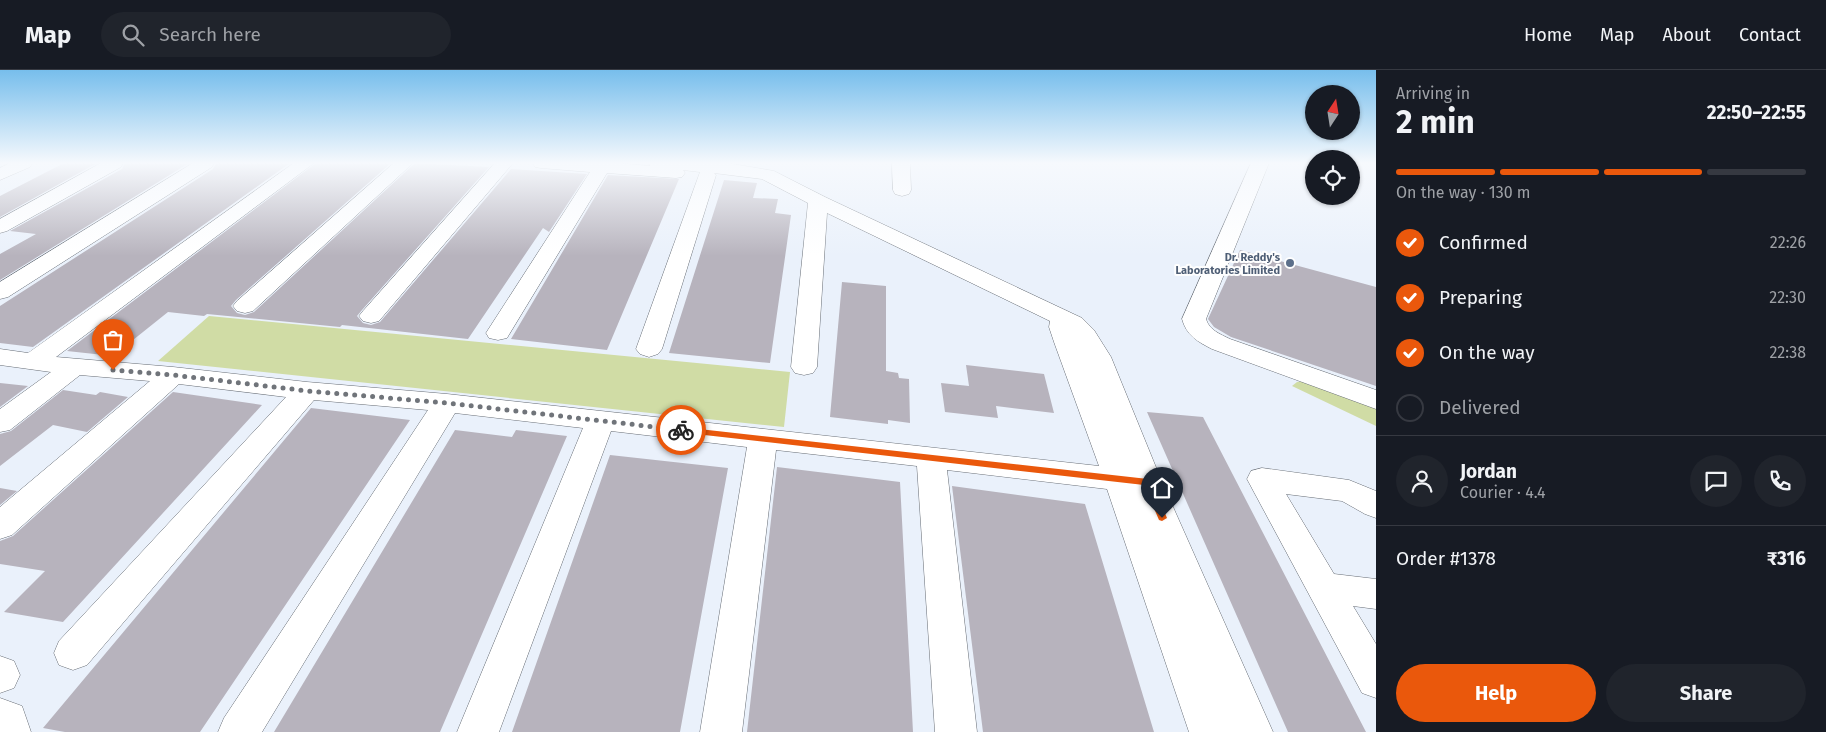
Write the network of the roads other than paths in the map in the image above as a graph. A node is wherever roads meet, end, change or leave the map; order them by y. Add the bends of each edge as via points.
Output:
1 (59, 194) edge
2 (157, 194) edge
3 (264, 194) edge
4 (370, 194) edge
5 (478, 194) edge
6 (585, 194) edge
7 (701, 194) edge
8 (805, 194) edge
9 (1247, 194) edge
10 (818, 201) junction
11 (0, 227) edge
12 (0, 292) edge
13 (244, 306) dead end
14 (371, 316) dead end
15 (498, 333) dead end
16 (648, 349) dead end
17 (0, 357) edge
18 (34, 361) junction
19 (74, 367) junction
20 (804, 367) dead end
21 (173, 375) junction
22 (308, 391) junction
23 (1376, 400) edge
24 (447, 403) junction
25 (600, 421) junction
26 (0, 423) edge
27 (763, 438) junction
28 (931, 458) junction
29 (1133, 481) junction
30 (1376, 506) edge
31 (0, 526) edge
32 (1322, 587) junction
33 (1376, 594) edge
34 (73, 653) dead end
35 (1376, 680) edge
36 (0, 718) edge
37 (10, 732) edge
38 (239, 732) edge
39 (478, 732) edge
40 (721, 732) edge
41 (956, 732) edge
42 (1210, 732) edge
43 (1252, 732) edge

1 - 11 street
2 - 12 street
3 - 18 street
4 - 13 street
5 - 14 street
6 - 15 street
7 - 16 street
8 - 10 street
9 - 23 street via 1194,324 1201,333 1221,344
10 - 20 street
10 - 29 street via 1062,318 1066,342
17 - 18 street
18 - 19 street
19 - 21 street
19 - 26 street
21 - 22 street
21 - 31 street
22 - 24 street
22 - 34 street
24 - 25 street
24 - 38 street
25 - 27 street
25 - 39 street
27 - 28 street
27 - 40 street
28 - 29 street
28 - 41 street
29 - 42 street
29 - 43 street
30 - 32 street via 1349,491 1262,478
32 - 33 street
32 - 35 street
36 - 37 street via 7,720

